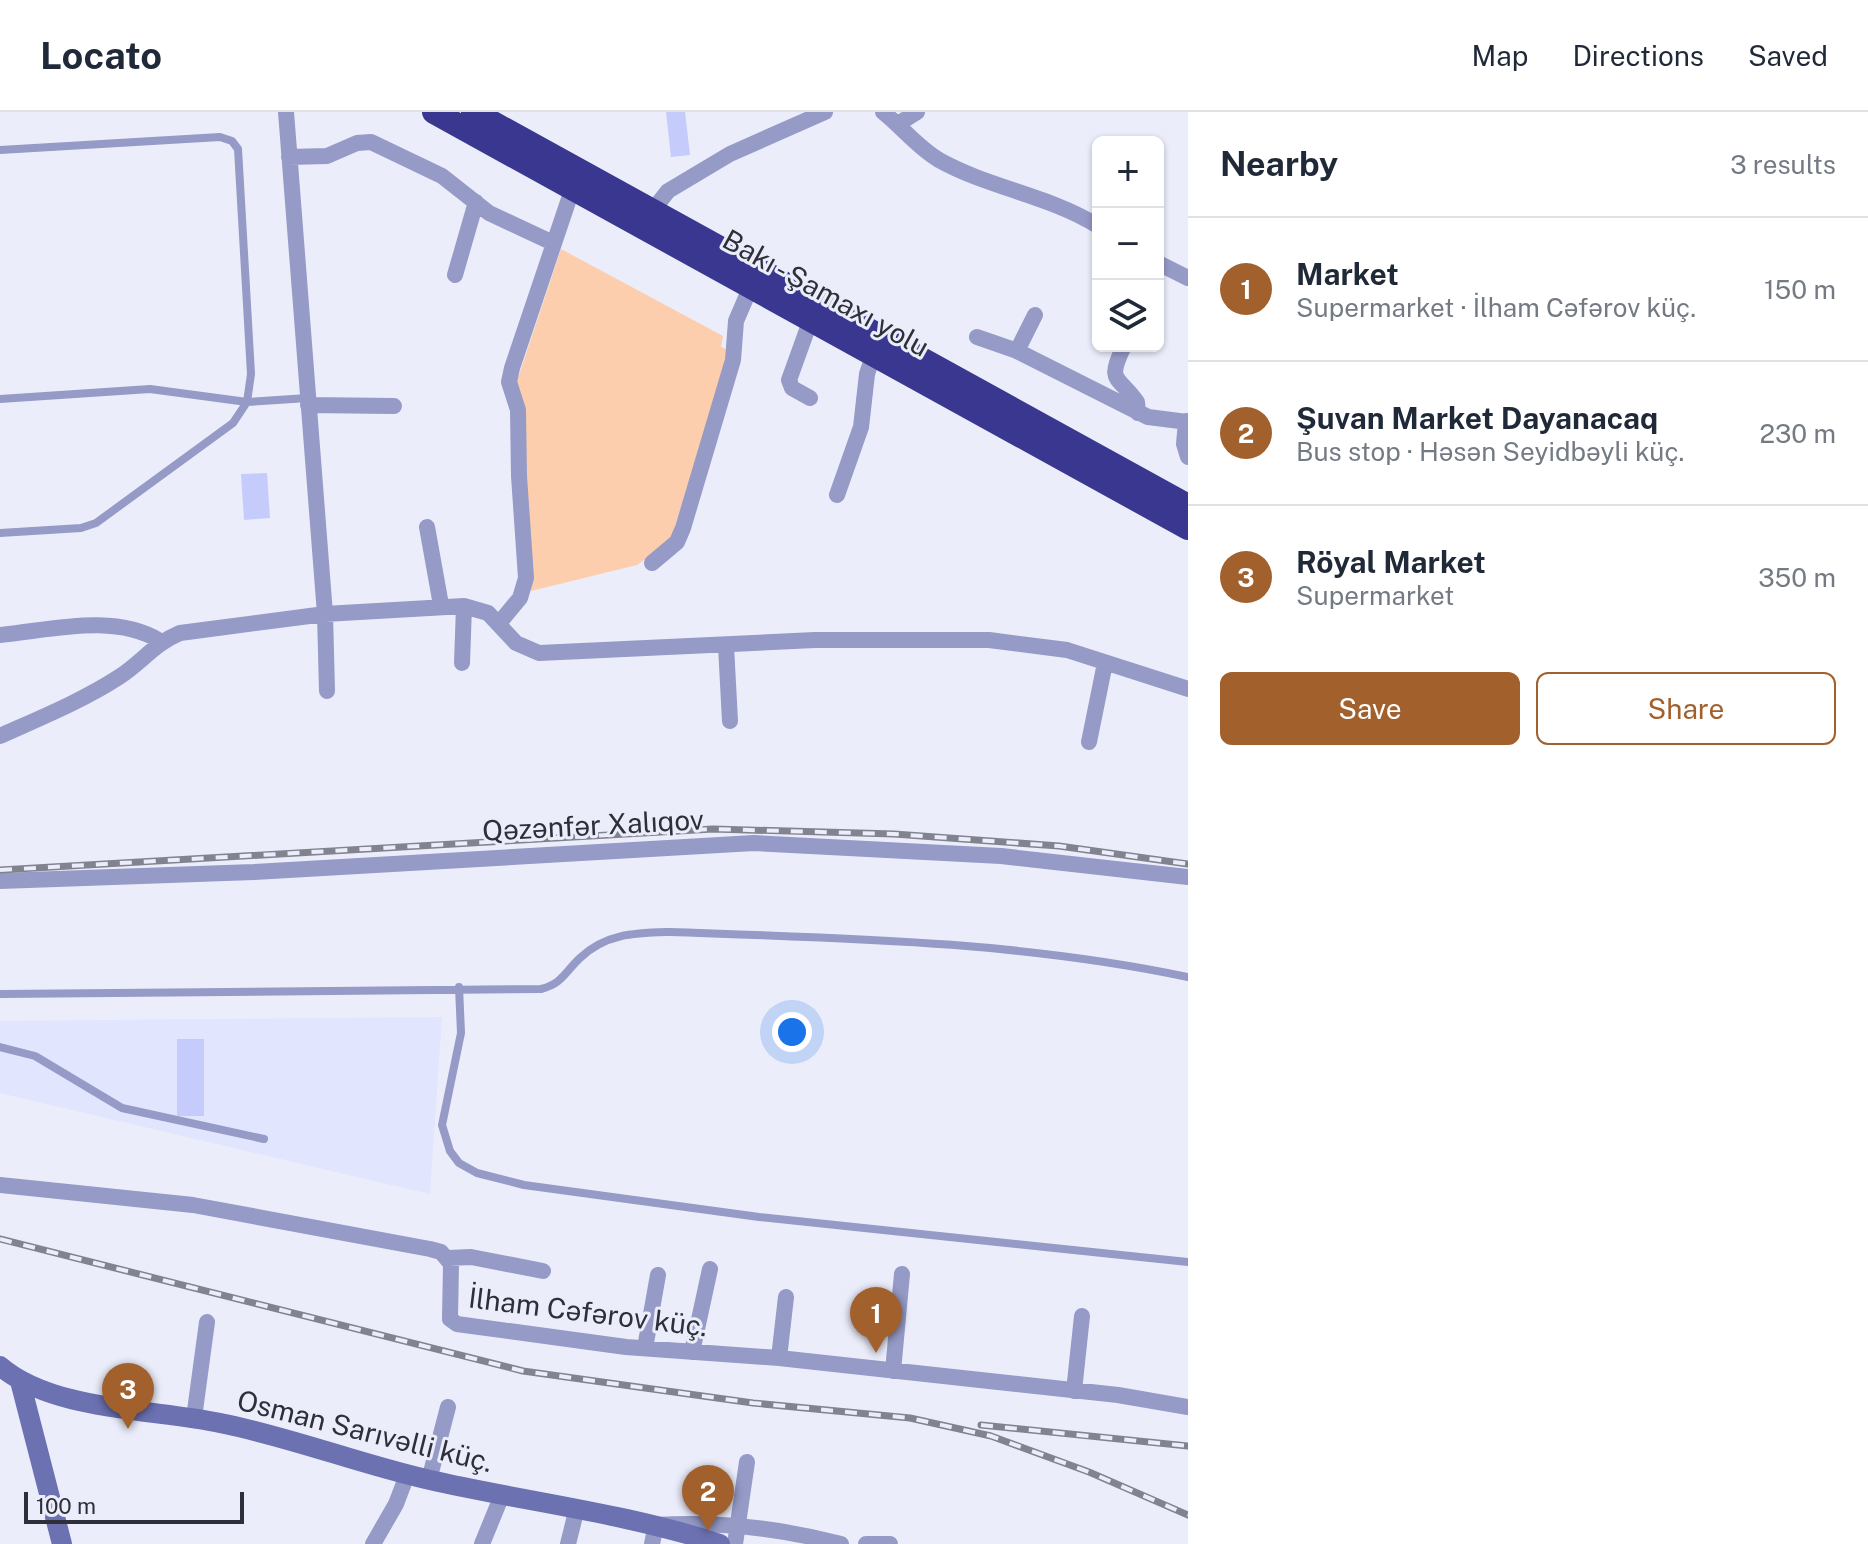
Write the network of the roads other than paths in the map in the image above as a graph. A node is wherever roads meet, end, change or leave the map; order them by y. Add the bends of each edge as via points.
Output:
1 (286, 112) edge
2 (434, 112) edge
3 (473, 112) edge
4 (883, 112) edge
5 (917, 112) edge
6 (819, 113) edge
7 (898, 124) junction
8 (0, 150) edge
9 (289, 157) junction
10 (573, 187) junction
11 (476, 202) junction
12 (653, 210) junction
13 (1092, 223) edge
14 (551, 242) junction
15 (1164, 266) edge
16 (455, 275) dead end
17 (1188, 278) edge
18 (751, 286) junction
19 (1035, 315) dead end
20 (811, 319) junction
21 (977, 337) dead end
22 (1017, 351) junction
23 (1122, 352) edge
24 (874, 353) junction
25 (810, 398) dead end
26 (0, 399) edge
27 (247, 402) junction
28 (308, 402) junction
29 (394, 406) dead end
30 (1138, 413) junction
31 (1187, 421) edge
32 (1188, 457) edge
33 (837, 495) dead end
34 (1185, 497) edge
35 (427, 527) dead end
36 (1188, 528) edge
37 (0, 533) edge
38 (652, 563) dead end
39 (441, 605) junction
40 (464, 606) junction
41 (325, 614) junction
42 (500, 622) junction
43 (0, 635) edge
44 (160, 641) junction
45 (726, 646) junction
46 (462, 663) dead end
47 (1105, 663) junction
48 (1188, 689) edge
49 (327, 691) dead end
50 (730, 721) dead end
51 (0, 736) edge
52 (1089, 742) dead end
53 (1188, 877) edge
54 (0, 881) edge
55 (1188, 977) edge
56 (459, 987) junction
57 (0, 994) edge
58 (0, 1047) edge
59 (264, 1139) dead end
60 (0, 1185) edge
61 (448, 1258) junction
62 (1188, 1262) edge
63 (710, 1269) dead end
64 (543, 1271) dead end
65 (902, 1274) dead end
66 (658, 1275) dead end
67 (786, 1297) dead end
68 (1082, 1316) dead end
69 (207, 1322) dead end
70 (645, 1348) junction
71 (692, 1352) junction
72 (779, 1358) junction
73 (0, 1366) edge
74 (893, 1371) junction
75 (20, 1381) junction
76 (1074, 1391) junction
77 (1188, 1398) edge
78 (448, 1407) dead end
79 (1188, 1407) edge
80 (194, 1418) junction
81 (747, 1462) dead end
82 (407, 1475) junction
83 (429, 1480) junction
84 (502, 1495) junction
85 (577, 1508) junction
86 (737, 1524) junction
87 (654, 1534) edge
88 (62, 1544) edge
89 (373, 1544) edge
90 (482, 1544) edge
91 (568, 1544) edge
92 (720, 1544) edge
93 (735, 1544) edge
94 (841, 1544) edge
95 (866, 1544) edge
96 (890, 1544) edge

1 - 9 street
2 - 10 highway, Bakı - Şamaxı yolu
3 - 12 highway, Bakı - Şamaxı yolu
4 - 7 street
5 - 7 street
6 - 12 street via 730,154 668,191
7 - 13 street via 917,146 941,161
8 - 27 lane via 220,137 232,141 239,164 251,374
9 - 11 street via 327,156 371,142 442,176
9 - 28 street
10 - 14 street
10 - 18 highway, Bakı - Şamaxı yolu
11 - 14 street
11 - 16 street
12 - 34 highway, Bakı - Şamaxı yolu
14 - 42 street via 509,382 518,410 526,578 520,598
15 - 17 street
18 - 20 highway, Bakı - Şamaxı yolu
18 - 38 street via 736,321 733,360 683,528 677,542
19 - 22 street
20 - 24 highway, Bakı - Şamaxı yolu
20 - 25 street via 789,380 792,388
21 - 22 street
22 - 30 street
23 - 30 street via 1113,374 1137,402
24 - 33 street via 861,427
24 - 36 highway, Bakı - Şamaxı yolu
26 - 27 lane via 150,389
27 - 28 lane
27 - 37 lane via 233,423 96,523
28 - 29 street
28 - 41 street
30 - 31 street
31 - 32 street
35 - 39 street
39 - 40 street
39 - 41 street
40 - 42 street
40 - 46 street
41 - 44 street via 206,629
41 - 49 street
42 - 45 street via 516,643 539,653
43 - 44 street via 116,625 140,629
44 - 51 street via 130,670 95,692
45 - 47 street via 989,640 1030,643
45 - 50 street
47 - 48 street
47 - 52 street
53 - 54 street, Qəzənfər Xalıqov via 1001,856 741,843 254,872
55 - 56 lane via 953,942 670,932 602,941 556,985 541,989
56 - 57 lane
56 - 62 lane via 461,1033 442,1125 450,1151 477,1173 524,1185 759,1217
58 - 59 lane via 35,1056 122,1108
60 - 61 street, İlham Cəfərov küç. via 193,1205 430,1249
61 - 64 street via 471,1257
61 - 70 street, İlham Cəfərov küç. via 447,1310 457,1324
63 - 71 street
65 - 74 street
66 - 70 street
67 - 72 street
68 - 76 street
69 - 80 street
70 - 71 street, İlham Cəfərov küç.
71 - 72 street, İlham Cəfərov küç.
72 - 74 street, İlham Cəfərov küç.
73 - 75 street, Osman Sarıvəlli küç.
74 - 76 street, İlham Cəfərov küç.
75 - 80 street, Osman Sarıvəlli küç. via 70,1397
75 - 88 street
76 - 79 street, İlham Cəfərov küç.
77 - 79 street
78 - 83 street
80 - 82 street, Osman Sarıvəlli küç. via 281,1437
81 - 86 street
82 - 83 street, Osman Sarıvəlli küç.
82 - 89 street
83 - 84 street, Osman Sarıvəlli küç.
84 - 85 street, Osman Sarıvəlli küç.
84 - 90 street
85 - 87 street, Osman Sarıvəlli küç.
85 - 91 street
86 - 87 street
86 - 93 street
86 - 94 street
87 - 92 street, Osman Sarıvəlli küç.
95 - 96 street

